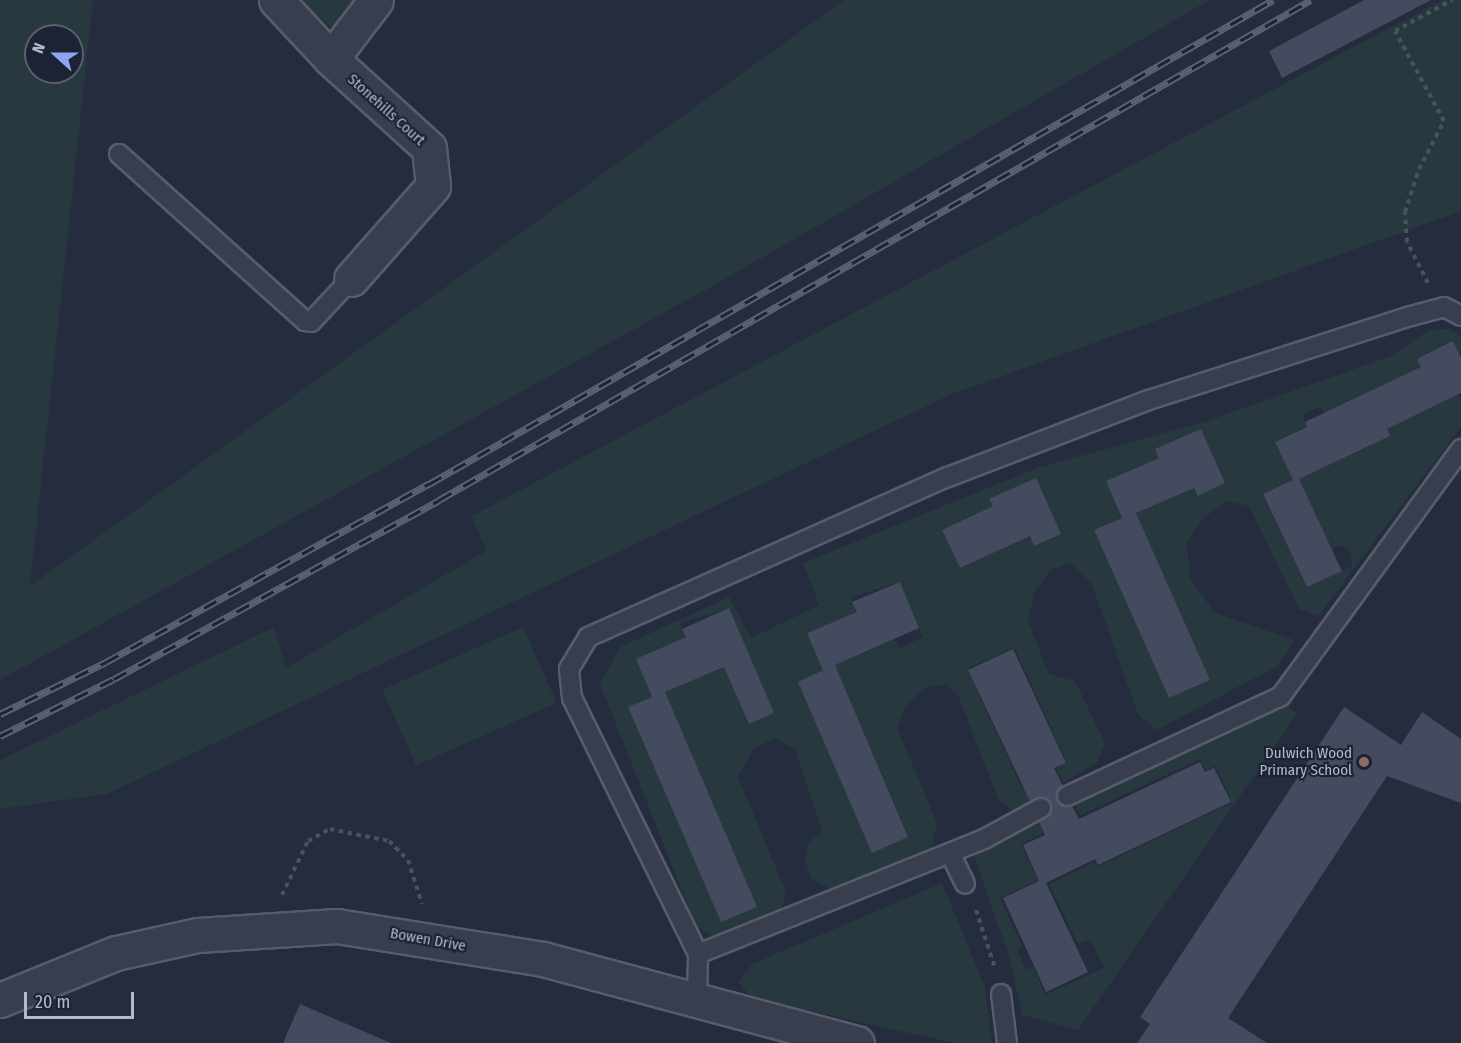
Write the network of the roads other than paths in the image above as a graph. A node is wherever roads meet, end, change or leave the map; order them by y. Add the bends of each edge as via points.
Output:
1 (276, 0) edge
2 (376, 0) edge
3 (330, 59) junction
4 (118, 154) dead end
5 (351, 279) joint
6 (1461, 316) edge
7 (1458, 461) edge
8 (1068, 796) dead end
9 (1041, 808) dead end
10 (950, 853) junction
11 (965, 884) road end
12 (698, 954) junction
13 (1001, 994) road end
14 (697, 999) junction
15 (0, 1000) edge
16 (857, 1043) edge
17 (1007, 1043) edge

1 - 3 street, Stonehills Court
2 - 3 street
3 - 5 street, Stonehills Court via 429,148 433,163 433,186
4 - 5 lane via 305,321 311,322
6 - 12 lane via 1444,307 1149,400 948,477 588,637 569,669 572,698
7 - 8 lane via 1281,696
9 - 10 lane
10 - 11 lane
10 - 12 lane
12 - 14 lane
13 - 17 lane
14 - 15 street, Bowen Drive via 543,959 427,939 303,925 198,935 116,953
14 - 16 street, Bowen Drive

